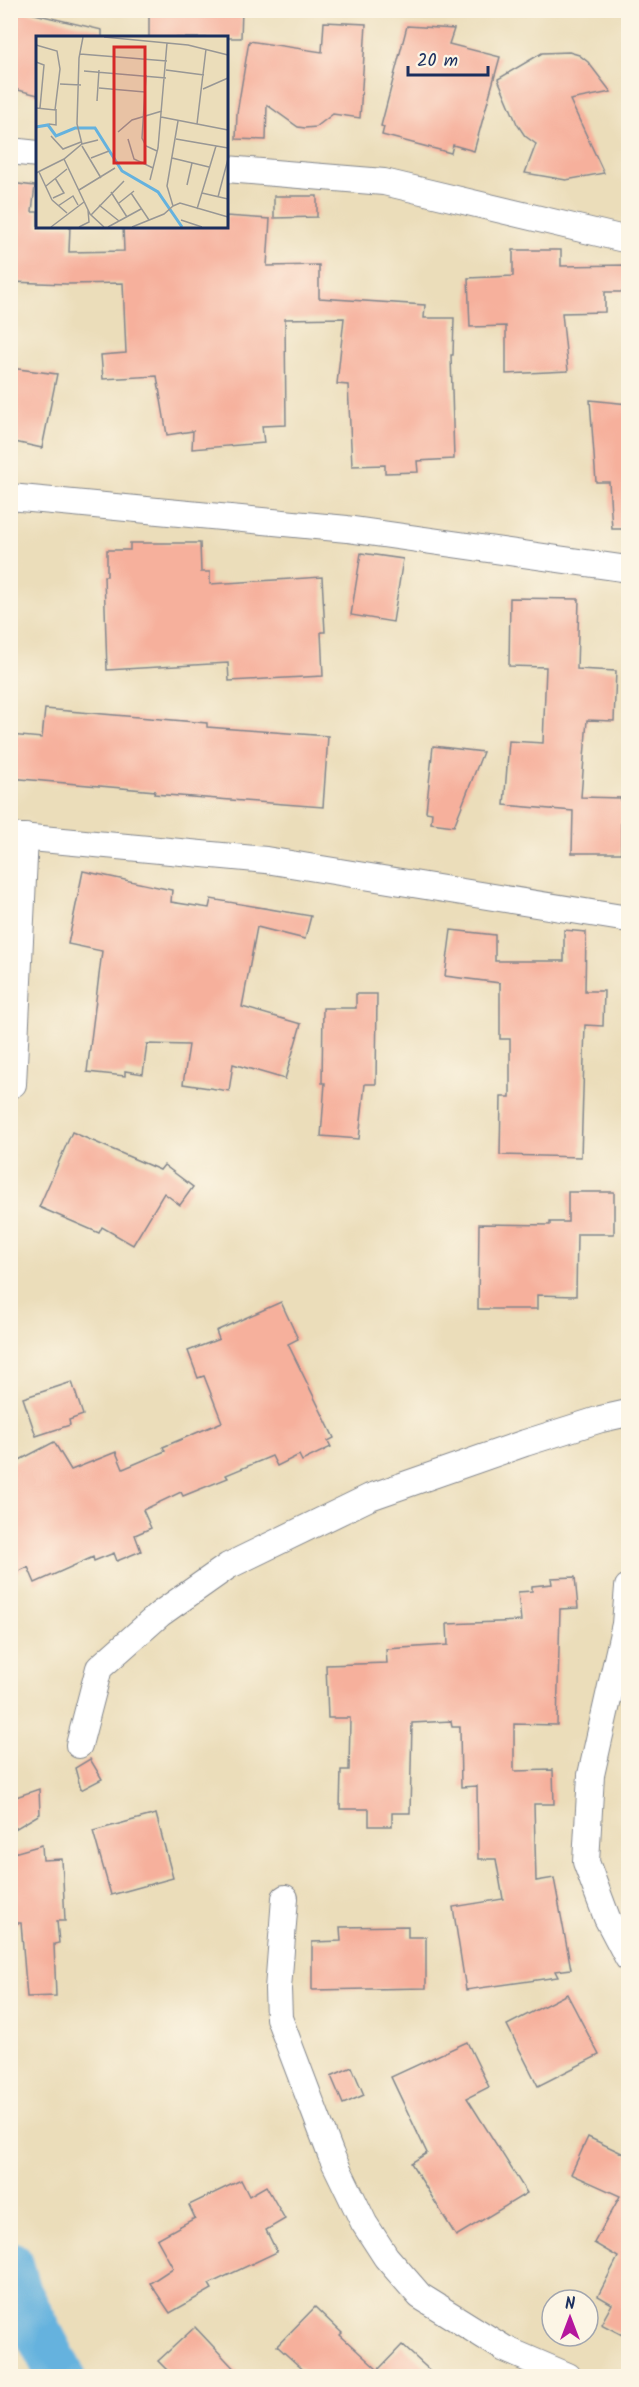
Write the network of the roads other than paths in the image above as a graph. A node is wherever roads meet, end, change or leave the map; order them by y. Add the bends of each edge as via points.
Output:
1 (10, 151) edge
2 (36, 154) edge
3 (228, 169) edge
4 (628, 240) edge
5 (10, 498) edge
6 (628, 569) edge
7 (18, 837) edge
8 (628, 919) edge
9 (13, 1084) dead end
10 (628, 1413) edge
11 (628, 1587) edge
12 (80, 1745) dead end
13 (285, 1898) dead end
14 (628, 1958) edge
15 (568, 2376) edge

1 - 2 street
3 - 4 street via 384,182
5 - 6 street via 347,529
7 - 8 street via 266,860
7 - 9 street
10 - 12 street via 525,1443 370,1497 228,1566 160,1614 99,1668
11 - 14 street via 625,1624 591,1775 586,1862 607,1918
13 - 15 street via 279,2018 331,2155 364,2223 386,2257 420,2296 505,2349

